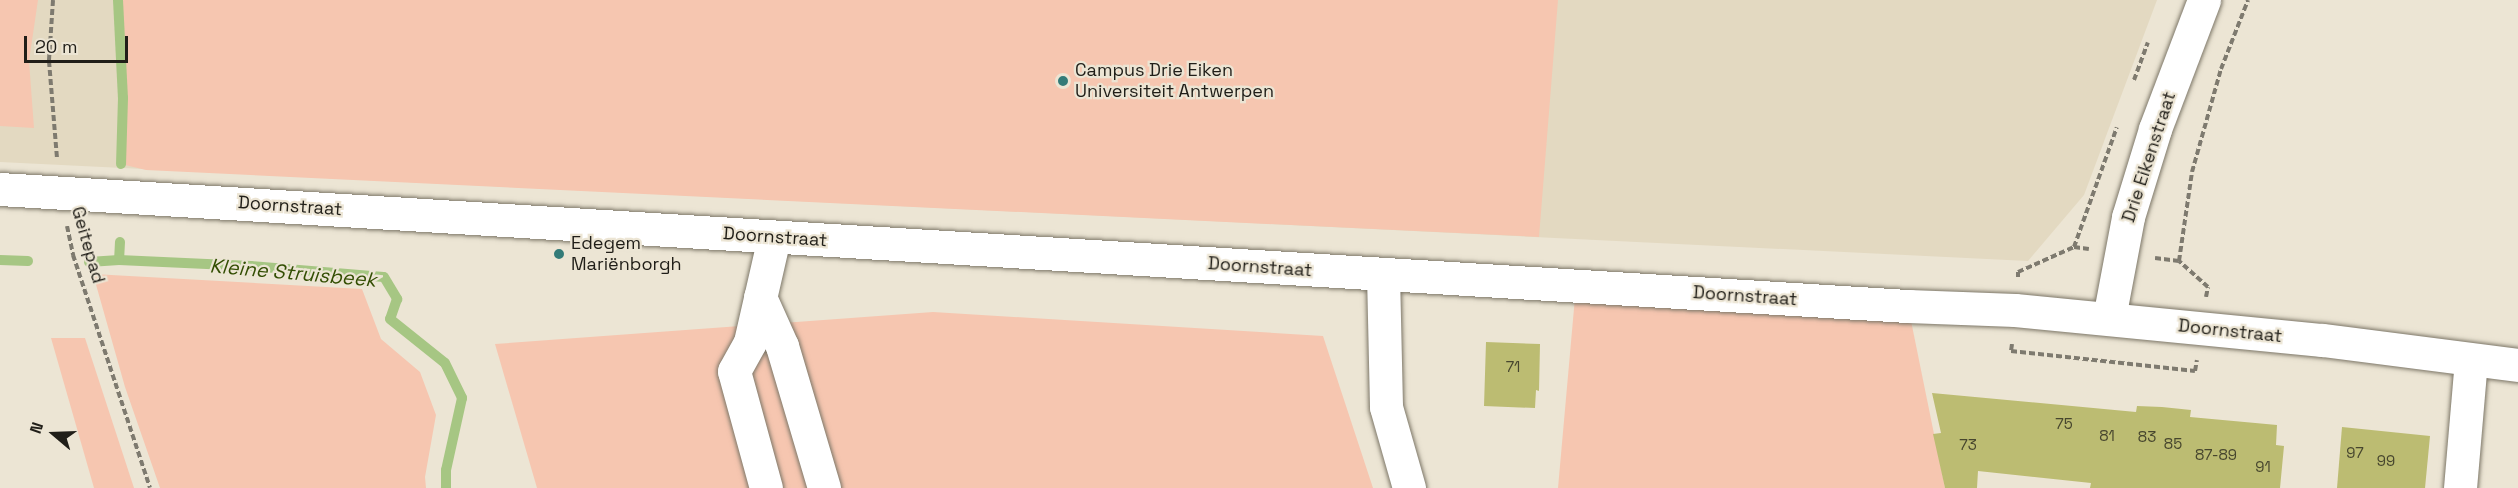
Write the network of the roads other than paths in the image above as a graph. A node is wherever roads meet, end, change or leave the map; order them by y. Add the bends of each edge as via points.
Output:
1 (2204, 0) edge
2 (0, 189) edge
3 (774, 237) junction
4 (1383, 274) junction
5 (760, 297) junction
6 (2109, 318) junction
7 (2471, 360) junction
8 (2518, 365) edge
9 (766, 488) edge
10 (824, 488) edge
11 (1409, 488) edge
12 (2460, 488) edge

1 - 6 street, Drie Eikenstraat via 2155,129 2128,217
2 - 3 street, Doornstraat
3 - 4 street, Doornstraat
3 - 5 street
4 - 6 street, Doornstraat
4 - 11 street via 1386,407
5 - 9 street via 750,342 734,371
5 - 10 street via 782,346
6 - 7 street, Doornstraat
7 - 8 street, Doornstraat
7 - 12 street

